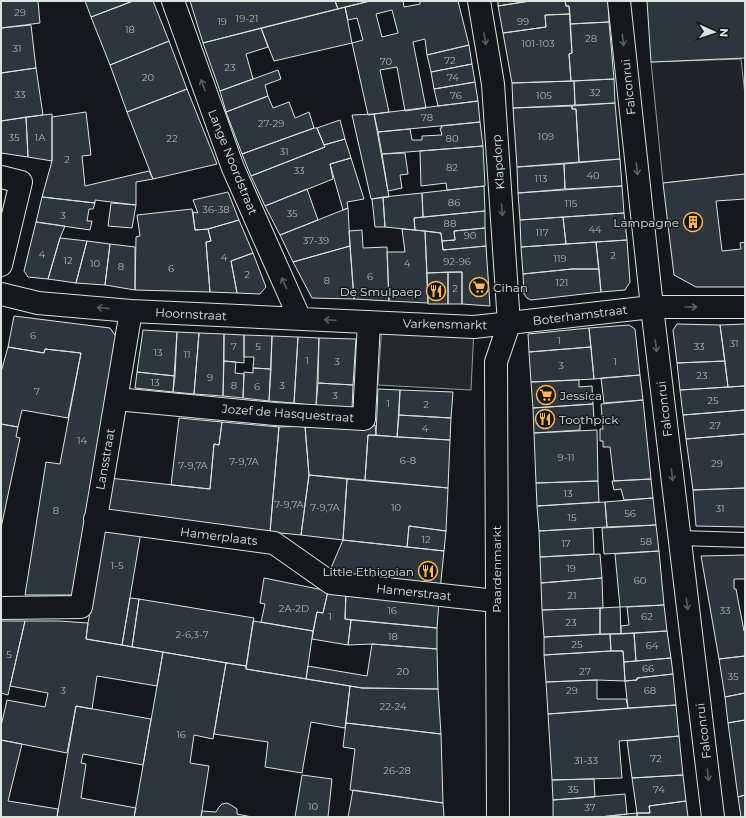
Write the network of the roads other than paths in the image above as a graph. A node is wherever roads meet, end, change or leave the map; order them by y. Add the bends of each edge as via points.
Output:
1 (173, 1) edge
2 (479, 1) edge
3 (619, 1) edge
4 (1, 177) edge
5 (1, 265) edge
6 (1, 294) edge
7 (652, 307) junction
8 (745, 307) edge
9 (131, 311) junction
10 (300, 319) junction
11 (375, 322) junction
12 (509, 324) junction
13 (116, 399) junction
14 (95, 519) junction
15 (679, 538) junction
16 (745, 540) edge
17 (331, 583) joint
18 (496, 601) junction
19 (1, 608) edge
20 (498, 817) edge
21 (713, 817) edge

10 -> 1 street, Lange Noordstraat via 233,168
2 -> 12 street, Klapdorp via 493,84
3 -> 7 street, Falconrui
4 - 5 street via 21,182
9 -> 6 street, Hoornstraat via 38,303
7 -> 8 street, Boterhamstraat
7 - 12 street, Boterhamstraat
7 -> 15 street, Falconrui
9 - 10 street, Hoornstraat
9 - 13 street, Lansstraat
11 -> 10 street, Hoornstraat
11 - 12 street, Varkensmarkt via 474,327
11 - 13 street, Jozef de Hasquestraat via 364,418 275,414
12 - 18 street, Paardenmarkt via 496,362
13 - 14 street, Lansstraat
14 - 17 street, Hamerplaats via 274,543
14 - 19 street, Lansstraat via 81,607
15 - 16 lane
15 -> 21 street, Falconrui
17 - 18 street, Hamerstraat
18 - 20 street, Paardenmarkt

